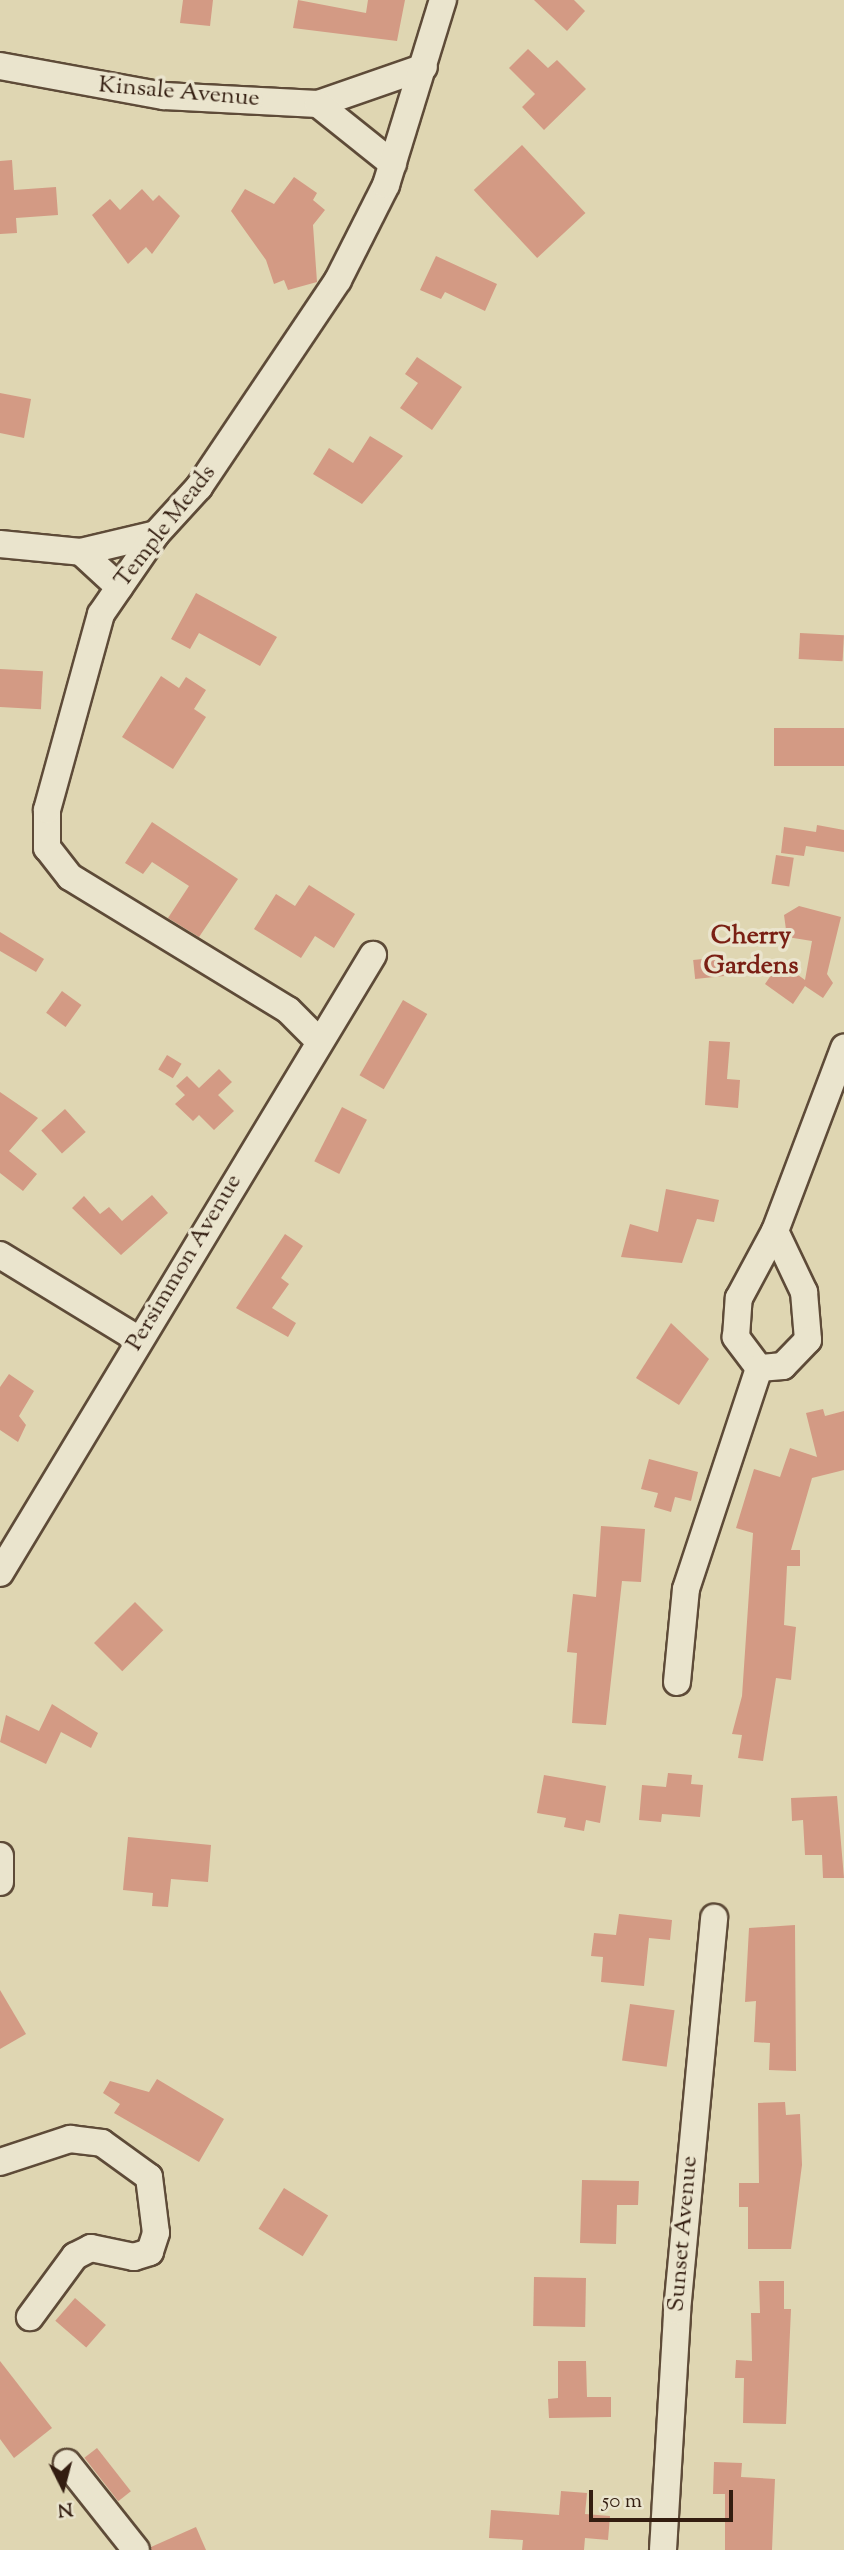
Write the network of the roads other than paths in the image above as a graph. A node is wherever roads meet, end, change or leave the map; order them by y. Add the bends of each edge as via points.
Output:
1 (443, 0) edge
2 (0, 66) edge
3 (424, 67) junction
4 (318, 104) junction
5 (393, 164) junction
6 (156, 534) junction
7 (0, 544) edge
8 (81, 552) junction
9 (119, 587) junction
10 (373, 955) dead end
11 (318, 1040) junction
12 (844, 1048) edge
13 (775, 1231) junction
14 (0, 1255) edge
15 (139, 1340) junction
16 (759, 1368) junction
17 (0, 1573) edge
18 (677, 1682) dead end
19 (0, 1856) edge
20 (0, 1882) edge
21 (714, 1918) dead end
22 (0, 2162) edge
23 (30, 2318) dead end
24 (67, 2463) dead end
25 (136, 2550) edge
26 (663, 2550) edge

1 - 3 street, Temple Meads
2 - 4 street, Kinsale Avenue via 164,96
3 - 4 street, Kinsale Avenue
3 - 5 street, Temple Meads
4 - 5 street
5 - 6 street, Temple Meads via 338,280 286,364 199,487
6 - 8 street
6 - 9 street, Temple Meads
7 - 8 street
8 - 9 street
9 - 11 street, Temple Meads via 101,614 60,756 47,810 47,848 70,877 96,897 288,1010
10 - 11 street, Persimmon Avenue
11 - 15 street, Persimmon Avenue
12 - 13 street
13 - 16 street via 745,1278 736,1319 743,1353
13 - 16 street via 804,1292 808,1340 783,1366
14 - 15 street
15 - 17 street, Persimmon Avenue
16 - 18 street via 686,1589
19 - 20 street
21 - 26 street, Sunset Avenue via 677,2311
22 - 23 street via 70,2139 102,2143 149,2177 156,2233 150,2252 134,2257 91,2248 75,2256
24 - 25 street

